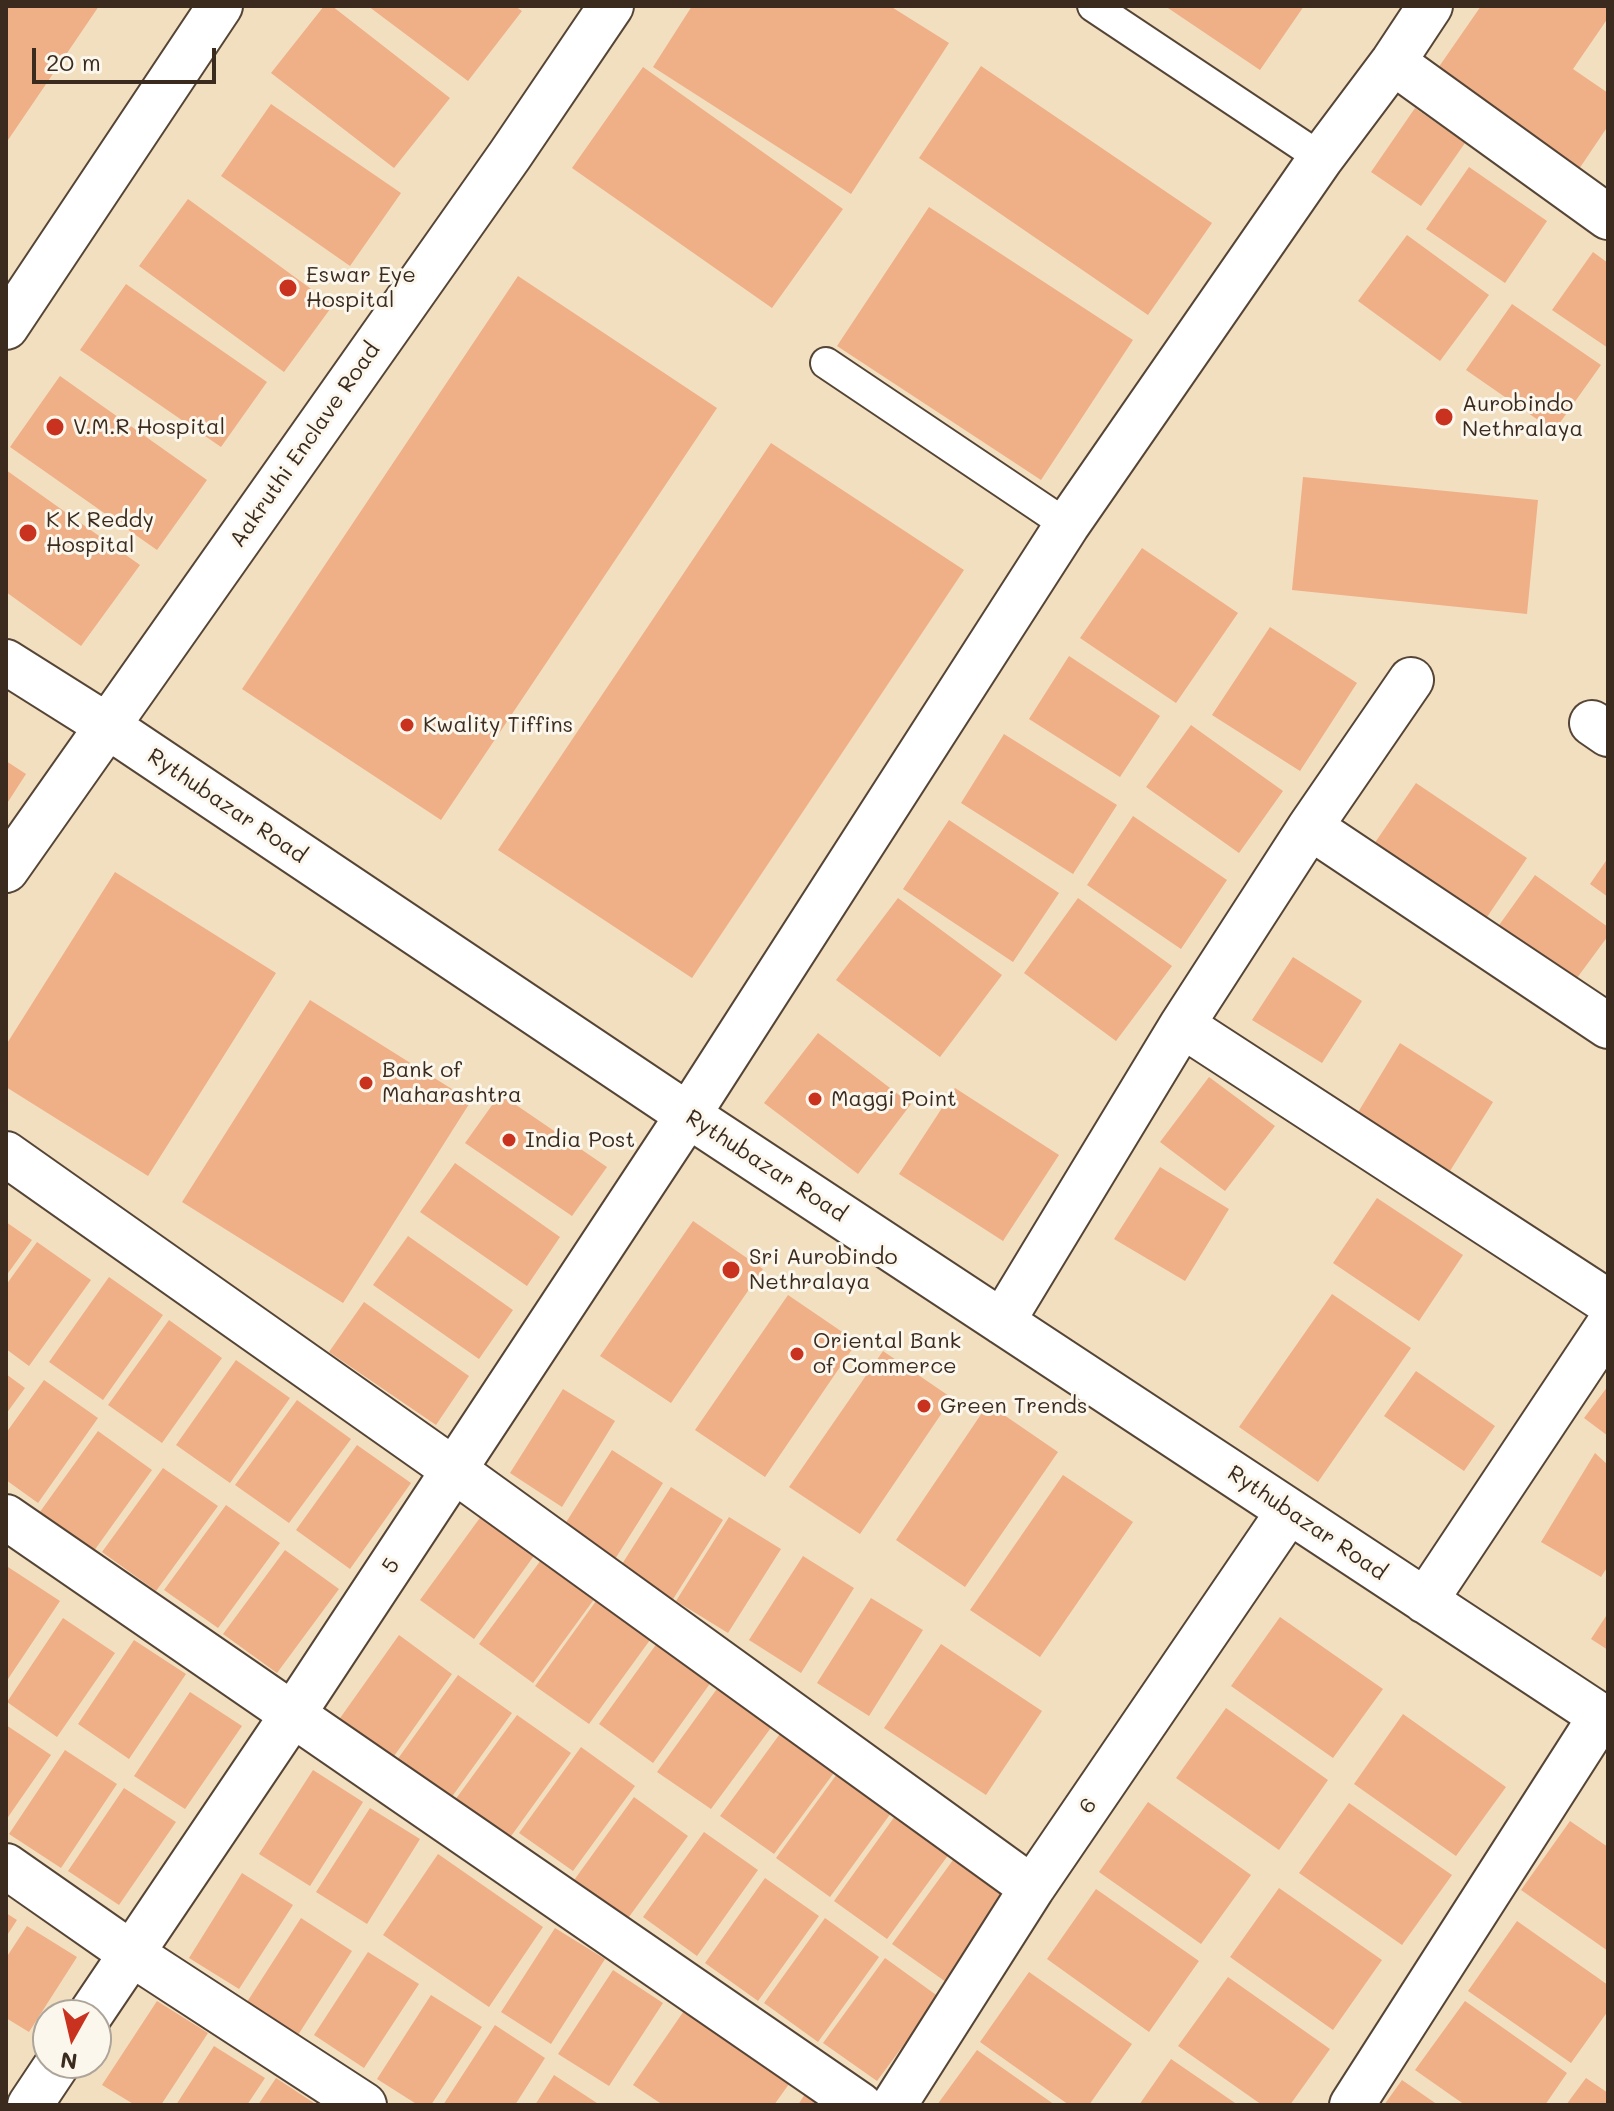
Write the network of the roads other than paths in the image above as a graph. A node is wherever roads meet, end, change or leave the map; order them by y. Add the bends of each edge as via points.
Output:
1 (220, 6) edge
2 (611, 6) edge
3 (1093, 6) edge
4 (1430, 6) edge
5 (1393, 62) junction
6 (1321, 158) junction
7 (1608, 217) edge
8 (6, 327) edge
9 (826, 363) dead end
10 (1067, 525) junction
11 (6, 662) edge
12 (1411, 680) dead end
13 (106, 725) junction
14 (1310, 827) junction
15 (6, 870) edge
16 (1182, 1025) junction
17 (1608, 1026) edge
18 (688, 1115) junction
19 (6, 1154) edge
20 (1608, 1302) edge
21 (1002, 1322) junction
22 (1608, 1326) edge
23 (454, 1470) junction
24 (1289, 1511) junction
25 (6, 1517) edge
26 (1425, 1601) junction
27 (293, 1714) junction
28 (1604, 1719) edge
29 (6, 1866) edge
30 (1032, 1888) junction
31 (132, 1954) junction
32 (101, 1999) edge
33 (47, 2079) edge
34 (30, 2105) edge
35 (364, 2105) edge
36 (860, 2105) edge
37 (894, 2105) edge
38 (1352, 2105) edge

1 - 8 street
2 - 13 street, Aakruthi Enclave Road
3 - 6 lane
4 - 5 street, 5
5 - 6 street, 5
5 - 7 street
6 - 10 street, 5
9 - 10 lane
10 - 18 street, 5
11 - 13 street, Rythubazar Road
12 - 14 street
13 - 15 street, Aakruthi Enclave Road
13 - 18 street, Rythubazar Road
14 - 16 street
14 - 17 street
16 - 20 street
16 - 21 street
18 - 21 street, Rythubazar Road
18 - 23 street, 5
19 - 23 street
21 - 24 street, Rythubazar Road
22 - 26 street
23 - 27 street, 5
23 - 30 street
24 - 26 street, Rythubazar Road
24 - 30 street, 6
25 - 27 street
26 - 28 street, Rythubazar Road
27 - 31 street, 5
27 - 36 street
28 - 38 street
29 - 31 street
30 - 37 street, 6
31 - 32 street, 5
31 - 35 street
33 - 34 street

